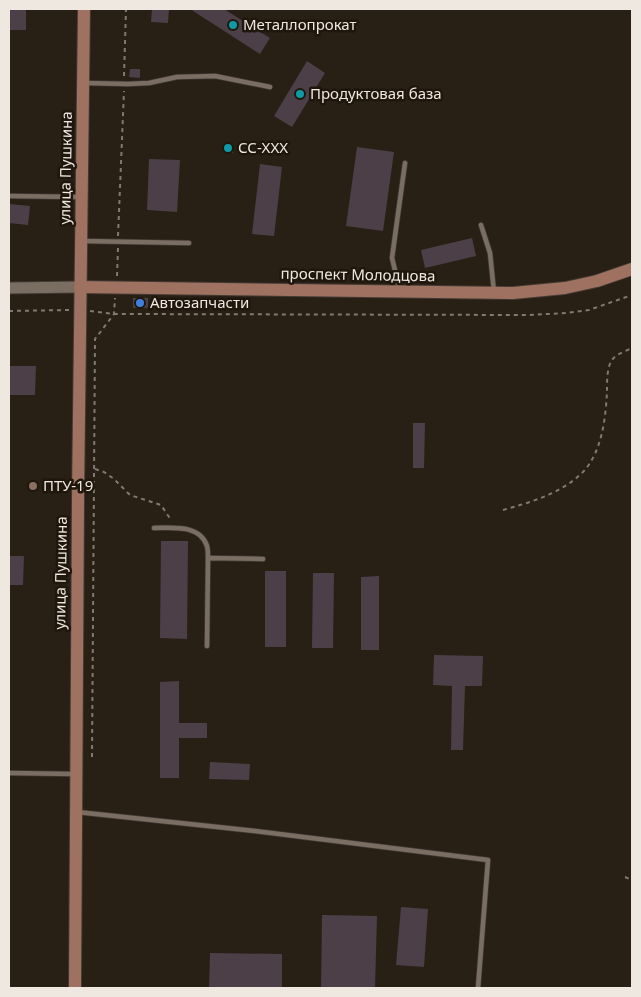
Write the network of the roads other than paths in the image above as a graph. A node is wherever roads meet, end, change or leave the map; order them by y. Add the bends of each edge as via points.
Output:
1 (84, 9) edge
2 (83, 83) junction
3 (270, 87) dead end
4 (405, 163) dead end
5 (9, 196) edge
6 (81, 196) junction
7 (481, 225) dead end
8 (81, 241) junction
9 (189, 243) dead end
10 (632, 269) edge
11 (80, 287) junction
12 (9, 288) edge
13 (400, 292) junction
14 (494, 293) junction
15 (154, 528) dead end
16 (208, 558) junction
17 (263, 559) dead end
18 (207, 646) dead end
19 (9, 773) edge
20 (75, 774) junction
21 (75, 812) junction
22 (74, 988) edge
23 (478, 988) edge

1 - 2 main road, улица Пушкина
2 - 3 lane via 149,83 177,77 215,76
2 - 6 main road, улица Пушкина
4 - 13 lane via 392,258
5 - 6 lane
6 - 8 main road, улица Пушкина
7 - 14 lane via 490,253
8 - 9 lane
8 - 11 main road, улица Пушкина
10 - 14 main road, проспект Молодцова via 565,288
11 - 12 street
11 - 13 main road, проспект Молодцова
11 - 20 main road, улица Пушкина
13 - 14 main road, проспект Молодцова
15 - 16 lane via 195,531 207,546
16 - 17 lane
16 - 18 lane
19 - 20 lane
20 - 21 main road, улица Пушкина
21 - 22 main road, улица Пушкина
21 - 23 lane via 488,860

